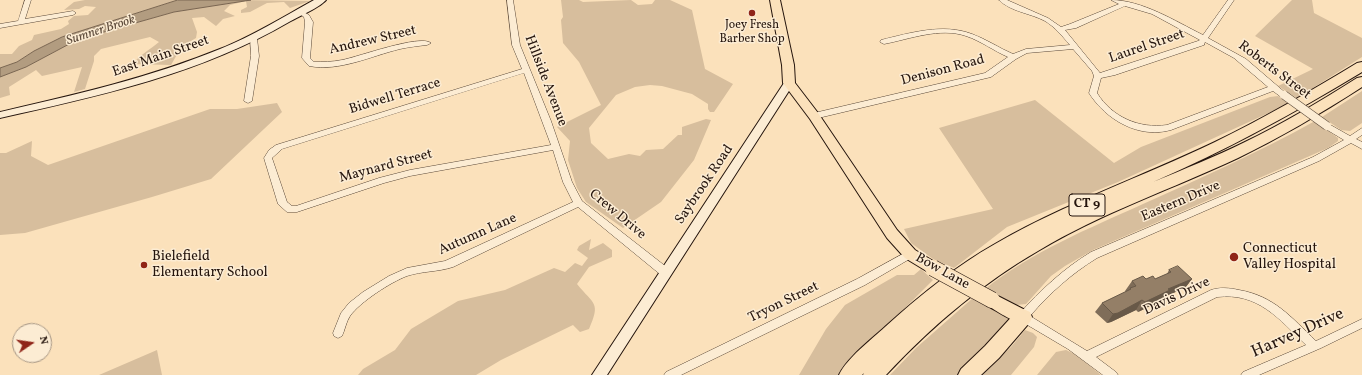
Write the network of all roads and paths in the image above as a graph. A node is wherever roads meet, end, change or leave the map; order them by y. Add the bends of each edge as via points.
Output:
1 (28, 0) edge
2 (320, 0) edge
3 (510, 0) edge
4 (775, 0) edge
5 (1002, 0) edge
6 (1114, 0) edge
7 (1231, 0) edge
8 (1124, 4) junction
9 (300, 12) junction
10 (73, 13) dead end
11 (21, 22) junction
12 (0, 26) edge
13 (1061, 29) junction
14 (254, 38) junction
15 (1204, 39) junction
16 (884, 42) dead end
17 (427, 43) dead end
18 (1075, 47) junction
19 (1013, 57) junction
20 (1362, 66) edge
21 (526, 70) junction
22 (1098, 76) junction
23 (1362, 81) edge
24 (789, 83) junction
25 (1273, 88) junction
26 (248, 102) dead end
27 (0, 114) edge
28 (814, 116) junction
29 (1362, 130) edge
30 (1350, 139) junction
31 (1362, 146) edge
32 (556, 147) junction
33 (272, 152) joint
34 (579, 203) junction
35 (910, 254) junction
36 (665, 272) junction
37 (1023, 317) junction
38 (1362, 323) edge
39 (338, 333) dead end
40 (1314, 346) junction
41 (1087, 356) junction
42 (599, 375) edge
43 (670, 375) edge
44 (849, 375) edge
45 (873, 375) edge
46 (968, 375) edge
47 (1112, 375) edge
48 (1247, 375) edge

1 - 11 street
2 - 9 main road, East Main Street
3 - 21 street, Hillside Avenue via 516,45
4 - 24 main road via 788,65
5 - 13 street via 1046,19
6 - 8 street, Roberts Street
7 - 15 street
8 - 13 street
8 - 15 street, Roberts Street via 1150,12
9 - 14 main road, East Main Street
9 - 17 street, Andrew Street via 307,16 309,22 306,58 312,64 335,64 406,45
10 - 11 street
11 - 12 street
13 - 18 street
14 - 26 street via 255,56
14 - 27 main road, East Main Street via 128,85
15 - 22 street, Laurel Street
15 - 25 street, Roberts Street via 1244,60
16 - 19 street via 938,32 953,32 968,34
18 - 19 street, Denison Road via 1035,50
18 - 22 street
19 - 28 street, Denison Road via 988,75
20 - 44 highway, CT 9 via 1239,136 1068,213 999,250 931,298
21 - 32 street, Hillside Avenue
21 - 33 street, Bidwell Terrace via 287,144
22 - 25 street via 1093,93 1100,106 1107,112 1140,127 1161,129
23 - 45 highway, CT 9 via 1258,142 1079,222 1027,249 987,275 943,309
24 - 28 main road, Bow Lane
24 - 36 main road, Saybrook Road
25 - 30 street, Roberts Street, bridge
28 - 35 main road, Bow Lane via 892,234
29 - 30 street, Eastern Drive
30 - 31 street, Roberts Street
30 - 37 street, Eastern Drive via 1316,159 1094,255 1071,268
32 - 33 street, Maynard Street via 410,173 290,210 283,204 269,164 268,158
32 - 34 street, Crew Drive via 567,184
34 - 36 street, Crew Drive
34 - 39 street, Autumn Lane via 449,264 397,276 353,306 343,318
35 - 37 main road, Bow Lane, bridge
35 - 43 street, Tryon Street via 861,282
36 - 42 main road, Saybrook Road
37 - 41 street, Bow Lane
37 - 46 highway
38 - 40 street, Harvey Drive
40 - 41 street, Davis Drive via 1270,305 1248,296 1221,292
40 - 48 street, Harvey Drive
41 - 47 street, Bow Lane

